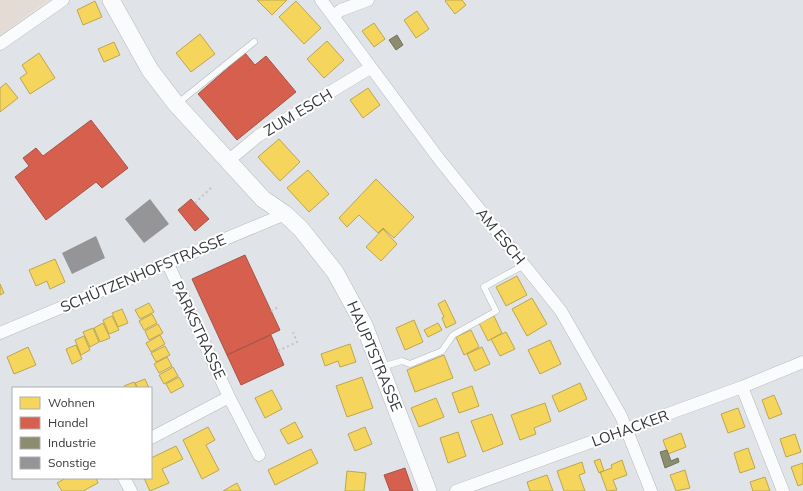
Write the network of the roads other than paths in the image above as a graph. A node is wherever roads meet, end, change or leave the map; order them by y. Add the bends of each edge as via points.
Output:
1 (63, 0) edge
2 (111, 0) edge
3 (123, 0) edge
4 (321, 0) edge
5 (368, 0) edge
6 (333, 16) junction
7 (254, 42) dead end
8 (0, 44) edge
9 (370, 68) junction
10 (180, 101) junction
11 (232, 157) junction
12 (285, 214) junction
13 (168, 264) junction
14 (524, 265) junction
15 (0, 333) edge
16 (803, 362) edge
17 (381, 367) junction
18 (742, 387) junction
19 (229, 397) junction
20 (627, 429) junction
21 (152, 437) edge
22 (259, 455) dead end
23 (124, 479) edge
24 (130, 491) edge
25 (428, 491) edge
26 (456, 491) edge
27 (651, 491) edge
28 (783, 491) edge

1 - 8 street
2 - 10 main road, HAUPTSTRASSE via 150,70
3 - 10 main road, HAUPTSTRASSE via 136,28
4 - 6 street, AM ESCH
5 - 6 street via 341,10
6 - 9 street, AM ESCH
7 - 10 lane
9 - 11 street, ZUM ESCH via 258,136
9 - 14 street, AM ESCH
10 - 11 main road, HAUPTSTRASSE
11 - 12 main road, HAUPTSTRASSE via 271,191
12 - 13 street, SCHÜTZENHOFSTRASSE
12 - 17 main road, HAUPTSTRASSE via 322,253 344,285
13 - 15 street, SCHÜTZENHOFSTRASSE
13 - 19 street, PARKSTRASSE
14 - 17 lane via 484,287 496,311 453,335 442,351 410,364 402,361
14 - 20 street, AM ESCH via 561,311
16 - 18 street, LOHACKER
17 - 25 main road, HAUPTSTRASSE
18 - 20 street, LOHACKER
18 - 28 street
19 - 21 street, PARKSTRASSE
19 - 22 street, PARKSTRASSE
20 - 26 street, LOHACKER
20 - 27 street, AM ESCH
23 - 24 street

